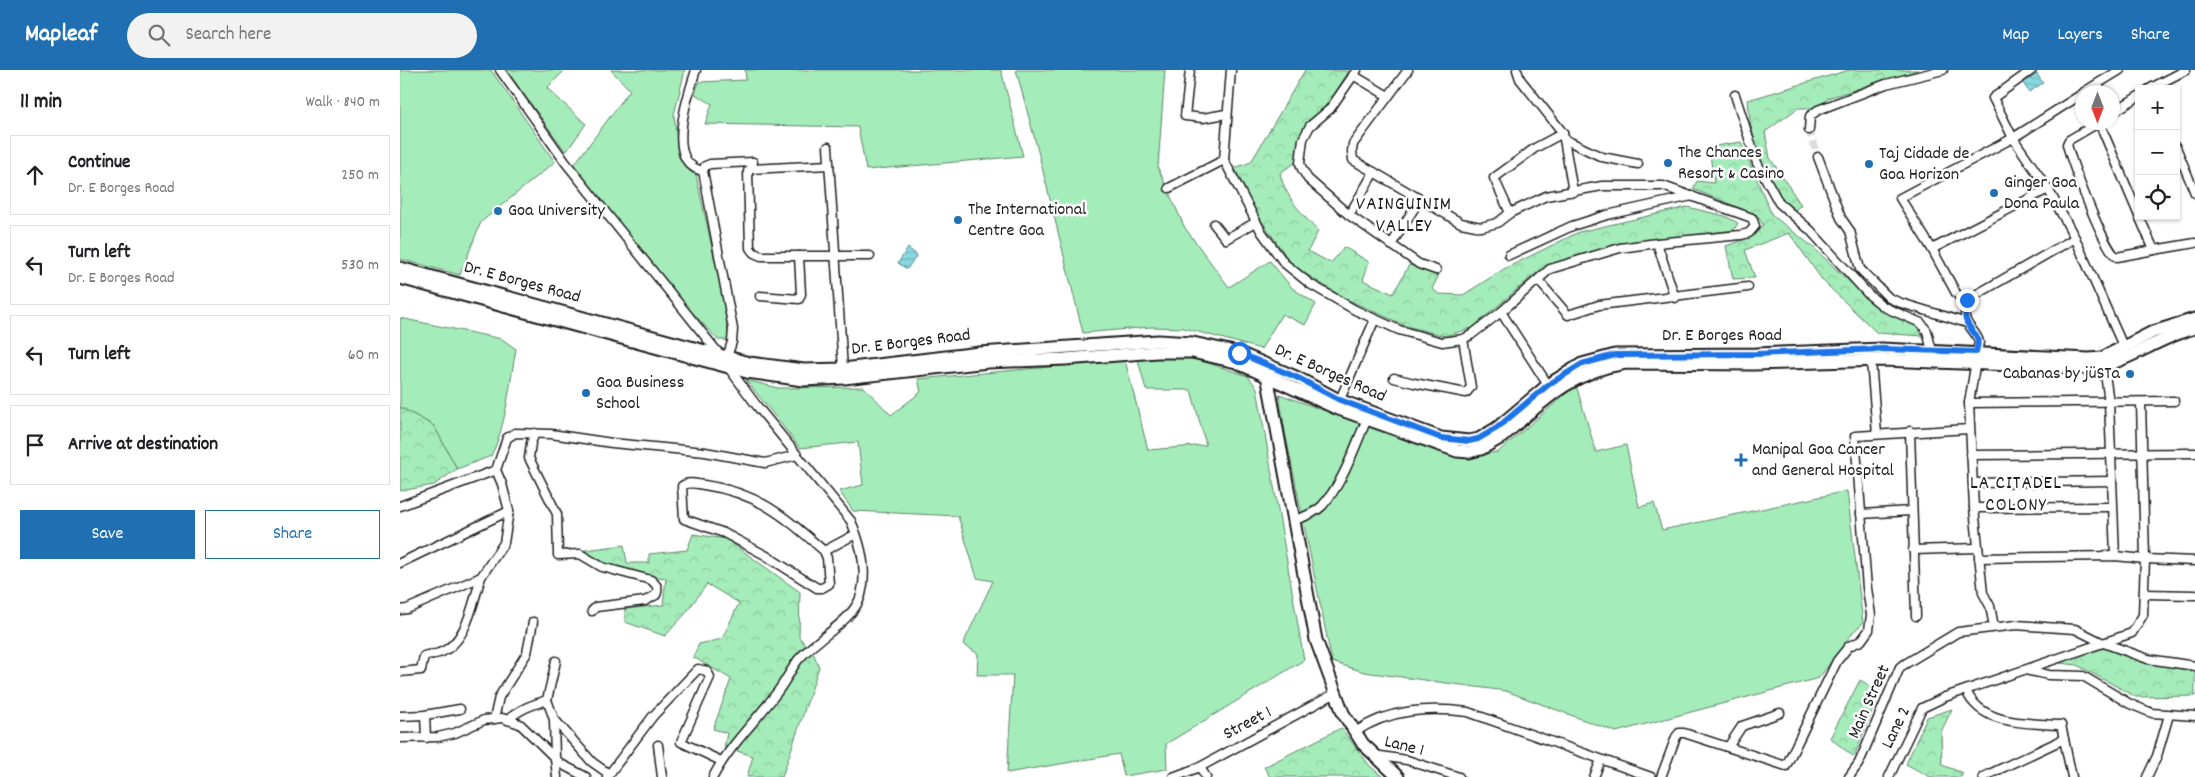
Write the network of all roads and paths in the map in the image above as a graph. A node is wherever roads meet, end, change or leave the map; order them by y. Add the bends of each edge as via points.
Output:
1 (500, 70) edge
2 (696, 70) edge
3 (1190, 70) edge
4 (1231, 70) edge
5 (1408, 70) edge
6 (1517, 70) edge
7 (1943, 70) edge
8 (2032, 70) edge
9 (2120, 70) edge
10 (2186, 70) edge
11 (1355, 73) edge
12 (2096, 85) edge
13 (2157, 85) edge
14 (1735, 95) dead end
15 (1388, 96) junction
16 (2075, 98) edge
17 (2135, 99) edge
18 (2120, 108) edge
19 (1226, 114) junction
20 (1809, 130) tunnel mouth
21 (2087, 130) edge
22 (2102, 130) edge
23 (1564, 136) junction
24 (2013, 138) junction
25 (828, 147) dead end
26 (1818, 157) tunnel mouth
27 (2180, 157) edge
28 (1224, 160) junction
29 (753, 162) dead end
30 (1638, 164) dead end
31 (829, 165) junction
32 (703, 171) junction
33 (1374, 172) junction
34 (1169, 188) dead end
35 (2048, 189) junction
36 (1573, 192) junction
37 (2195, 194) edge
38 (1692, 196) junction
39 (1420, 199) junction
40 (2135, 207) edge
41 (1510, 213) junction
42 (1349, 215) junction
43 (2141, 220) edge
44 (1256, 222) junction
45 (1214, 224) dead end
46 (2074, 238) junction
47 (1658, 243) junction
48 (2195, 243) edge
49 (1391, 245) junction
50 (1932, 249) junction
51 (2154, 250) junction
52 (1509, 255) dead end
53 (799, 256) junction
54 (836, 256) junction
55 (870, 256) dead end
56 (400, 268) edge
57 (1436, 270) dead end
58 (400, 278) edge
59 (1538, 280) junction
60 (1748, 287) dead end
61 (760, 296) dead end
62 (1675, 298) junction
63 (1967, 300) junction
64 (1500, 312) junction
65 (1375, 319) junction
66 (2195, 319) edge
67 (1967, 324) junction
68 (2195, 328) edge
69 (1463, 339) junction
70 (2123, 346) junction
71 (1932, 351) junction
72 (1976, 358) junction
73 (725, 359) junction
74 (1871, 361) junction
75 (2104, 367) junction
76 (843, 369) junction
77 (1267, 375) junction
78 (1394, 378) dead end
79 (1548, 385) junction
80 (2174, 401) dead end
81 (2108, 402) junction
82 (2141, 402) junction
83 (1969, 403) junction
84 (1338, 404) junction
85 (1367, 419) junction
86 (1969, 429) junction
87 (1910, 431) junction
88 (535, 433) junction
89 (1877, 434) junction
90 (2142, 453) junction
91 (2195, 453) edge
92 (2110, 454) junction
93 (797, 455) junction
94 (1971, 455) junction
95 (496, 470) junction
96 (2112, 481) junction
97 (1973, 483) junction
98 (400, 506) edge
99 (2112, 507) junction
100 (1974, 508) junction
101 (509, 511) junction
102 (1911, 511) junction
103 (1861, 514) junction
104 (1295, 520) junction
105 (856, 534) junction
106 (1978, 548) junction
107 (1913, 550) junction
108 (824, 551) junction
109 (2114, 556) junction
110 (1979, 558) junction
111 (2144, 559) junction
112 (2195, 560) edge
113 (400, 563) edge
114 (481, 577) junction
115 (2144, 594) junction
116 (2195, 595) edge
117 (400, 610) edge
118 (592, 611) dead end
119 (1916, 616) dead end
120 (533, 622) dead end
121 (1994, 628) junction
122 (2101, 642) junction
123 (556, 661) dead end
124 (2195, 666) edge
125 (2023, 670) junction
126 (400, 672) edge
127 (1966, 690) junction
128 (1334, 694) junction
129 (547, 700) junction
130 (460, 709) dead end
131 (1780, 713) dead end
132 (425, 715) junction
133 (2169, 715) junction
134 (400, 716) edge
135 (2195, 716) edge
136 (494, 719) junction
137 (554, 719) junction
138 (508, 720) junction
139 (1355, 732) junction
140 (400, 738) edge
141 (426, 738) junction
142 (2064, 739) junction
143 (658, 745) dead end
144 (1728, 747) junction
145 (1371, 754) junction
146 (554, 758) junction
147 (1601, 760) junction
148 (721, 761) junction
149 (1200, 767) junction
150 (608, 776) edge
151 (557, 777) edge
152 (586, 777) edge
153 (662, 777) edge
154 (714, 777) edge
155 (1173, 777) edge
156 (1206, 777) edge
157 (1398, 777) edge
158 (1459, 777) edge
159 (1594, 777) edge
160 (1651, 777) edge
161 (1662, 777) edge
162 (1849, 777) edge
163 (1889, 777) edge
164 (1983, 777) edge
165 (2072, 777) edge
166 (2147, 777) edge

1 - 73 street via 566,163
2 - 32 street via 683,116 682,142 687,160
3 - 19 street via 1185,116 1202,118
4 - 19 street
5 - 15 street
6 - 23 street via 1520,79
7 - 20 street via 1886,84 1818,110 1810,116
8 - 24 street via 1993,98
9 - 12 street
10 - 13 street
11 - 15 street
11 - 42 street via 1330,109 1310,126 1302,139 1300,163 1308,179
14 - 71 street via 1757,163 1779,203 1810,230 1868,294 1884,307 1921,323 1927,331
15 - 33 street via 1353,144 1353,160
16 - 24 street
17 - 18 street
19 - 28 street
21 - 51 street via 2067,144 2111,252 2117,257
22 - 40 street
23 - 30 street via 1602,157
23 - 36 street
23 - 41 street via 1535,148 1494,178
24 - 35 street
24 - 50 street via 1900,198
25 - 31 street
26 - 67 street via 1841,218 1850,232 1860,269 1889,298
27 - 37 street
28 - 34 street
28 - 44 street
29 - 32 street via 710,164
31 - 53 street via 748,171 750,248 761,256
31 - 54 street
32 - 73 street via 733,329
33 - 39 street
33 - 42 street
35 - 46 street
35 - 50 street
36 - 38 street via 1602,186 1663,186
36 - 41 street via 1546,196
38 - 47 street via 1752,218 1755,226 1749,233 1741,235
38 - 52 street via 1607,214
39 - 41 street via 1461,223 1481,228 1497,223
39 - 49 street
42 - 49 street
43 - 51 street
44 - 45 street via 1226,239
44 - 65 street via 1284,263 1303,279
46 - 63 street
46 - 70 street
47 - 59 street via 1620,248 1550,269
47 - 62 street
48 - 51 street
49 - 57 street via 1420,264
50 - 63 street via 1956,293
53 - 54 street
53 - 61 street via 799,299
54 - 55 street
54 - 76 street
56 - 73 main road, Dr. E Borges Road
58 - 73 main road, Dr. E Borges Road
59 - 62 street via 1568,315 1600,305
59 - 64 street
60 - 62 street
63 - 67 street
64 - 69 street via 1472,336
64 - 79 street
65 - 69 street via 1399,330 1442,342
65 - 84 street
66 - 70 main road, Dr. E Borges Road via 2153,332
67 - 72 street via 1979,342
68 - 75 main road, Dr. E Borges Road via 2157,341
69 - 78 street via 1471,387 1466,392
70 - 72 main road, Dr. E Borges Road via 2102,358
71 - 72 main road, Dr. E Borges Road
71 - 79 main road, Dr. E Borges Road via 1882,349 1615,355 1582,364
72 - 74 main road, Dr. E Borges Road
72 - 75 main road, Dr. E Borges Road
72 - 83 street
73 - 76 main road, Dr. E Borges Road via 774,368
73 - 77 main road, Dr. E Borges Road via 773,377 803,380 988,362 1192,352 1236,362
73 - 93 street
74 - 85 main road, Dr. E Borges Road via 1608,366 1587,372 1560,388 1502,437 1469,452 1438,446
74 - 89 street
75 - 81 street
76 - 84 main road, Dr. E Borges Road via 980,353 1158,341 1193,343 1239,353 1298,378
77 - 84 main road, Dr. E Borges Road
77 - 104 main road
79 - 84 main road, Dr. E Borges Road via 1497,428 1469,441 1441,438
80 - 82 street
81 - 82 street
81 - 83 street
81 - 92 street
82 - 90 street, Lane 2
83 - 86 street
84 - 85 main road, Dr. E Borges Road
85 - 104 street via 1350,461 1321,506
86 - 87 street
86 - 94 street
87 - 89 street
87 - 102 street
88 - 93 street via 706,452 765,463
88 - 95 street via 515,433 508,438
88 - 118 street via 529,458 557,514 558,555 580,554 602,568 651,580 658,590 656,595 645,601
89 - 103 street via 1855,436
90 - 91 street
90 - 92 street
90 - 111 street, Lane 2
92 - 94 street
92 - 96 street
93 - 105 street via 851,521
94 - 97 street
95 - 98 street
95 - 101 street
96 - 97 street
96 - 99 street
97 - 100 street
99 - 100 street
99 - 109 street
100 - 106 street
101 - 113 street
101 - 114 street via 504,543
102 - 103 street
102 - 107 street
103 - 144 street via 1871,615 1869,630 1837,661 1786,766
104 - 128 main road via 1316,640
105 - 108 street
105 - 148 street via 864,577 861,597 851,613 798,660 776,694
106 - 107 street
106 - 110 street
107 - 119 street
108 - 108 street via 830,584 817,588 724,533 684,519 682,486 690,483 719,487 752,497 792,522
109 - 110 street
109 - 111 street
110 - 121 street via 1982,593 1990,606
111 - 112 street
111 - 115 street, Lane 2
114 - 117 street
114 - 126 street via 462,632 452,645 440,653 424,656 421,670
115 - 116 street
115 - 122 street, Lane 2 via 2143,615 2132,633
120 - 136 street via 527,653 499,697
121 - 122 street, Main Street via 2016,625 2075,629
121 - 162 street, Main Street via 1958,632 1900,667 1859,763
122 - 124 street, Main Street via 2148,659
122 - 125 street, Lane 2
123 - 129 street
125 - 127 street, Lane 2
125 - 133 street via 2083,676 2130,704 2152,713
127 - 142 street via 1970,700 1990,715 2021,722 2061,725
127 - 163 street, Lane 2 via 1922,708
128 - 139 main road
128 - 149 street, Street 1
129 - 137 street
129 - 138 street via 516,712
130 - 132 street
131 - 144 street via 1742,726
132 - 134 street
132 - 141 street
133 - 135 street
133 - 166 street
136 - 138 street
136 - 141 street via 455,733
137 - 146 street
137 - 150 street
138 - 146 street via 520,724
139 - 145 main road
139 - 147 street via 1373,720 1419,710 1444,709 1468,712
140 - 141 street
142 - 164 street
142 - 165 street
143 - 153 street
144 - 161 street via 1679,733
145 - 157 main road
145 - 158 street, Lane 1 via 1407,760
146 - 151 street
146 - 152 street
147 - 159 street
147 - 160 street
148 - 150 street via 681,742 710,677 707,671 698,669 653,716
148 - 154 street
149 - 155 street, Street 1
149 - 156 street

